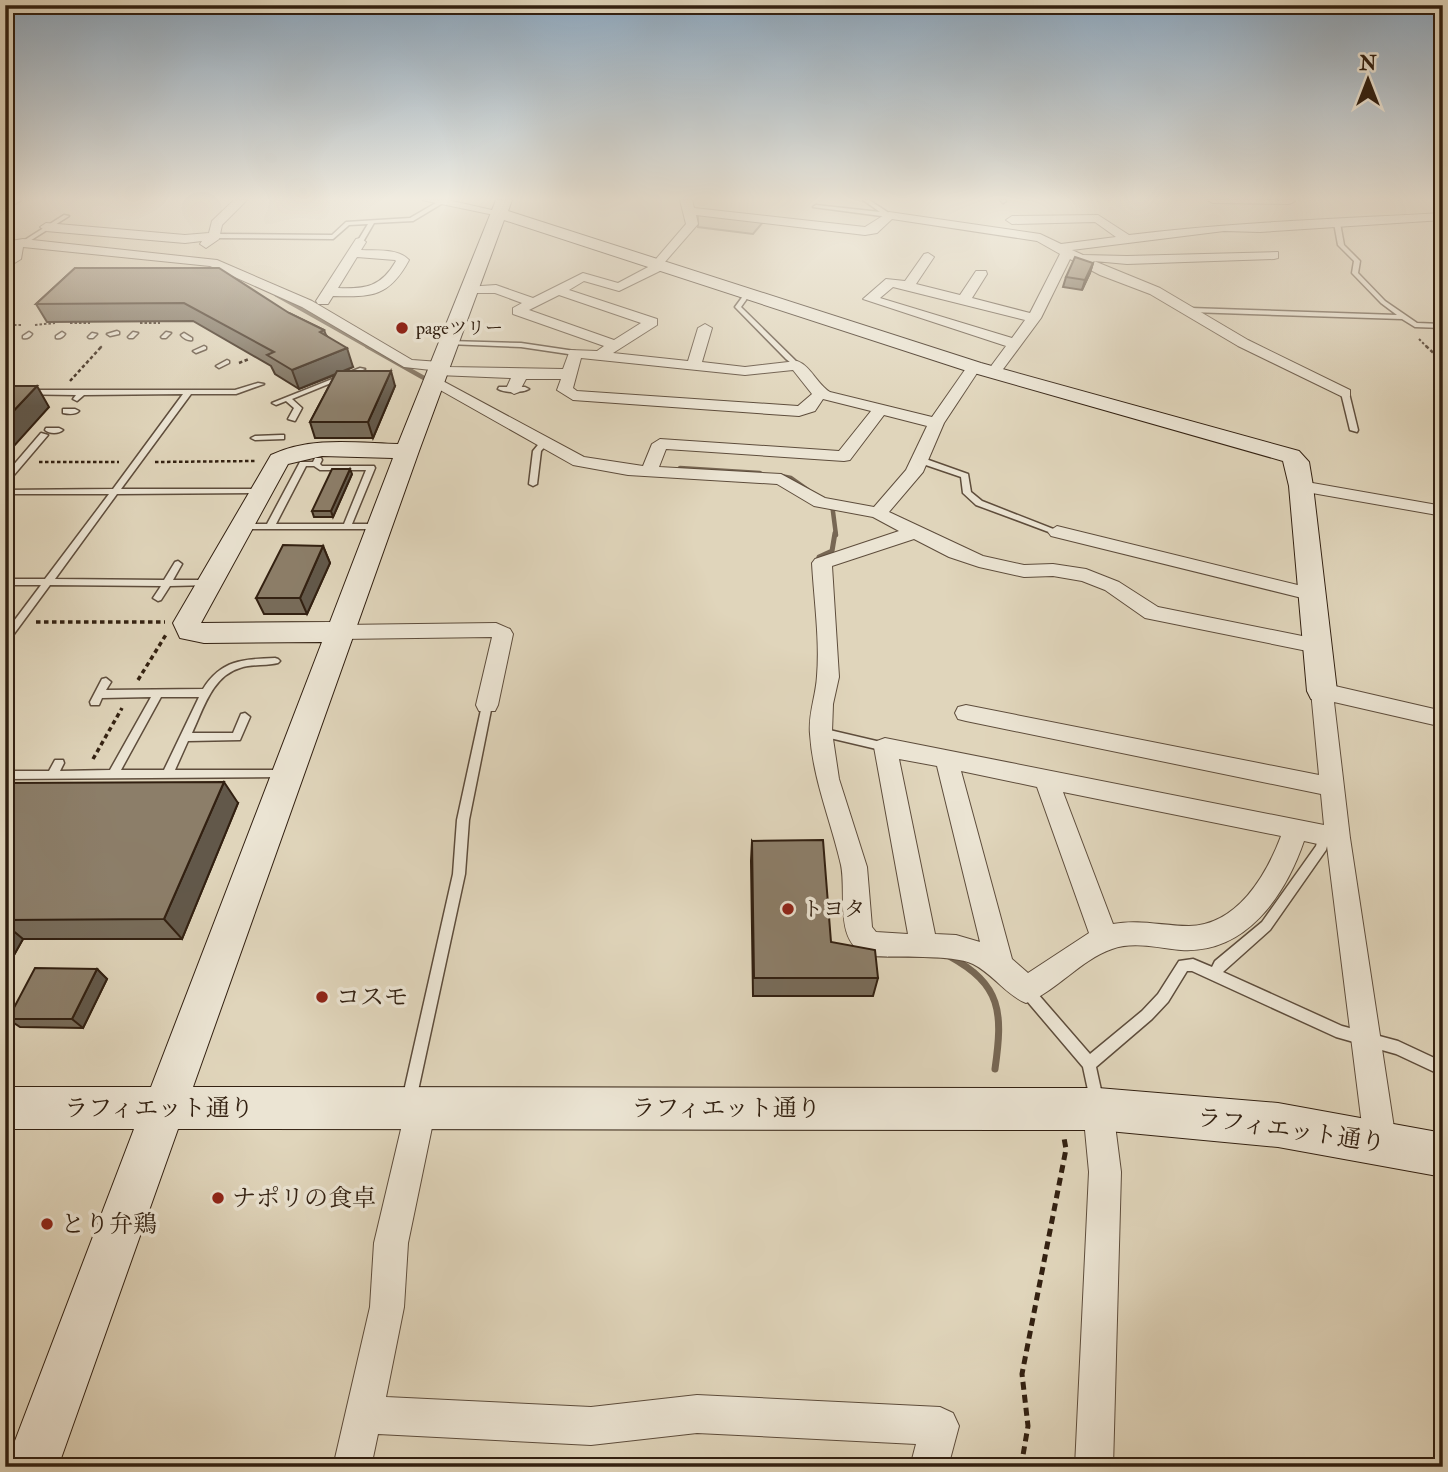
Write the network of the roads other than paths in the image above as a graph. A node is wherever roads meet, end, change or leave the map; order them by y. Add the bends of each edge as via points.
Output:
1 (224, 269) edge
2 (344, 269) edge
3 (398, 269) edge
4 (479, 269) edge
5 (653, 269) edge
6 (667, 269) edge
7 (920, 269) edge
8 (1059, 269) edge
9 (1099, 269) edge
10 (1356, 269) edge
11 (981, 274) dead end
12 (908, 286) junction
13 (471, 290) junction
14 (557, 290) junction
15 (329, 292) junction
16 (748, 293) junction
17 (964, 300) junction
18 (534, 303) junction
19 (318, 310) junction
20 (1190, 310) junction
21 (1403, 317) junction
22 (1034, 318) junction
23 (1443, 326) edge
24 (705, 328) dead end
25 (449, 343) junction
26 (1016, 344) junction
27 (204, 348) dead end
28 (609, 349) junction
29 (195, 351) dead end
30 (575, 353) junction
31 (230, 364) dead end
32 (694, 365) junction
33 (797, 365) junction
34 (219, 366) dead end
35 (362, 369) edge
36 (984, 370) junction
37 (437, 373) junction
38 (568, 374) junction
39 (260, 384) dead end
40 (515, 385) joint
41 (7, 389) edge
42 (188, 393) junction
43 (820, 393) junction
44 (1345, 393) joint
45 (289, 400) junction
46 (276, 403) dead end
47 (880, 410) junction
48 (292, 419) dead end
49 (936, 423) junction
50 (59, 430) dead end
51 (1354, 430) dead end
52 (255, 438) dead end
53 (281, 438) dead end
54 (545, 442) junction
55 (31, 450) junction
56 (43, 450) dead end
57 (407, 451) junction
58 (319, 457) junction
59 (920, 460) junction
60 (649, 471) junction
61 (21, 475) dead end
62 (8, 477) edge
63 (533, 484) dead end
64 (1301, 486) junction
65 (222, 491) junction
66 (262, 491) junction
67 (5, 492) edge
68 (115, 492) junction
69 (215, 505) dead end
70 (1443, 511) edge
71 (878, 513) junction
72 (241, 527) junction
73 (346, 527) junction
74 (379, 527) junction
75 (272, 530) junction
76 (915, 532) junction
77 (1057, 532) joint
78 (178, 564) dead end
79 (5, 582) edge
80 (168, 582) junction
81 (48, 583) junction
82 (207, 592) junction
83 (1310, 594) junction
84 (158, 598) dead end
85 (340, 632) junction
86 (5, 640) edge
87 (1317, 646) junction
88 (275, 661) dead end
89 (106, 682) dead end
90 (1322, 691) junction
91 (158, 694) junction
92 (206, 694) junction
93 (487, 705) joint
94 (966, 713) dead end
95 (245, 717) dead end
96 (1443, 719) edge
97 (821, 732) junction
98 (185, 737) junction
99 (885, 747) junction
100 (948, 760) junction
101 (59, 763) dead end
102 (114, 774) junction
103 (168, 774) junction
104 (288, 774) junction
105 (5, 775) edge
106 (52, 775) junction
107 (1047, 781) junction
108 (1334, 787) junction
109 (1296, 829) junction
110 (1331, 836) junction
111 (1107, 938) junction
112 (924, 947) junction
113 (999, 962) junction
114 (1215, 974) junction
115 (1026, 990) junction
116 (1366, 1040) junction
117 (1089, 1064) junction
118 (1443, 1069) edge
119 (414, 1107) junction
120 (5, 1108) edge
121 (162, 1108) junction
122 (1078, 1109) junction
123 (1380, 1141) junction
124 (1443, 1155) edge
125 (363, 1415) junction
126 (31, 1467) edge
127 (352, 1467) edge
128 (929, 1467) edge
129 (1094, 1467) edge

1 - 19 street
2 - 15 street
3 - 15 street via 378,292
4 - 13 street
5 - 14 street via 619,287 583,277
6 - 16 street
7 - 12 street
8 - 22 street
9 - 20 street
10 - 21 lane via 1383,302
11 - 17 street
12 - 17 street
12 - 26 street via 891,282 870,299
13 - 18 street via 496,289
13 - 25 street
14 - 18 street
14 - 28 street via 652,322
15 - 19 street
16 - 33 lane via 738,307
16 - 36 street
17 - 22 street
18 - 28 street via 518,311
19 - 37 street via 408,364
20 - 21 lane
20 - 44 street via 1243,343
21 - 23 lane via 1415,325
22 - 26 street
24 - 32 street
25 - 30 lane via 521,345
25 - 37 street
26 - 36 street
27 - 29 lane
28 - 30 street
28 - 32 street
30 - 38 street
31 - 34 lane
32 - 33 street via 749,372
33 - 43 street
35 - 45 lane
36 - 49 street
36 - 64 street via 1283,453 1297,462
37 - 40 street
37 - 54 street
37 - 57 street
38 - 40 street
38 - 43 street via 565,390 573,395 799,411 809,408
39 - 42 lane via 236,392
41 - 42 lane
42 - 68 lane
43 - 47 street
44 - 51 lane
45 - 46 lane
45 - 48 lane via 298,408
47 - 49 street
47 - 60 street via 844,456 660,444
49 - 59 street
50 - 55 lane via 47,433
52 - 53 lane
54 - 60 street via 594,465
54 - 63 lane via 537,451
55 - 56 lane
55 - 62 lane
57 - 58 street
57 - 74 street
58 - 66 street via 287,454
58 - 73 lane via 320,468 371,468
58 - 75 lane via 303,464
59 - 71 street
59 - 77 lane via 965,476 967,493 979,503
60 - 71 street via 773,477 820,502
61 - 62 lane
64 - 70 street
64 - 83 street
65 - 66 lane
65 - 68 lane
65 - 69 lane
66 - 72 street
67 - 68 lane
68 - 81 lane
71 - 76 street
72 - 75 lane
72 - 82 street
73 - 74 lane
73 - 75 lane
74 - 85 street
76 - 87 street via 979,561 1102,580 1152,612
76 - 97 street via 822,563 828,677 821,704
77 - 83 street
78 - 80 lane
79 - 81 lane
80 - 81 lane
80 - 82 lane
80 - 84 lane
81 - 86 lane
82 - 85 street via 187,623 190,631
83 - 87 street
85 - 93 street via 496,630 503,634
85 - 104 street
87 - 90 street
88 - 92 lane via 240,662 214,678
89 - 91 lane via 97,698
90 - 96 street
90 - 108 street
91 - 92 lane
91 - 102 lane
92 - 98 lane
93 - 119 lane
94 - 108 street
95 - 98 lane via 236,737
97 - 99 lane
97 - 112 street via 828,779 855,867 859,931 869,944
98 - 103 lane
99 - 100 street
99 - 112 street
100 - 107 street
100 - 113 street
101 - 106 lane
102 - 103 lane
102 - 106 lane
103 - 104 lane
104 - 121 street
105 - 106 lane
107 - 109 street
107 - 111 street via 1097,922
108 - 110 street
109 - 110 street
109 - 111 street via 1262,897 1239,922 1194,938 1148,934
110 - 114 lane via 1266,926
110 - 116 street
111 - 115 street
112 - 113 street via 950,945
113 - 115 street
114 - 116 lane
114 - 117 lane via 1184,965 1147,1015
115 - 117 lane
116 - 118 lane via 1398,1048
116 - 123 street
117 - 122 lane
119 - 121 street, ラフィエット通り
119 - 122 street, ラフィエット通り
119 - 125 street via 391,1243 387,1307
120 - 121 street, ラフィエット通り
121 - 126 street
122 - 123 street, ラフィエット通り via 1199,1115
122 - 129 street via 1105,1172
123 - 124 street, ラフィエット通り
125 - 127 street
125 - 128 street via 591,1426 697,1414 940,1426

